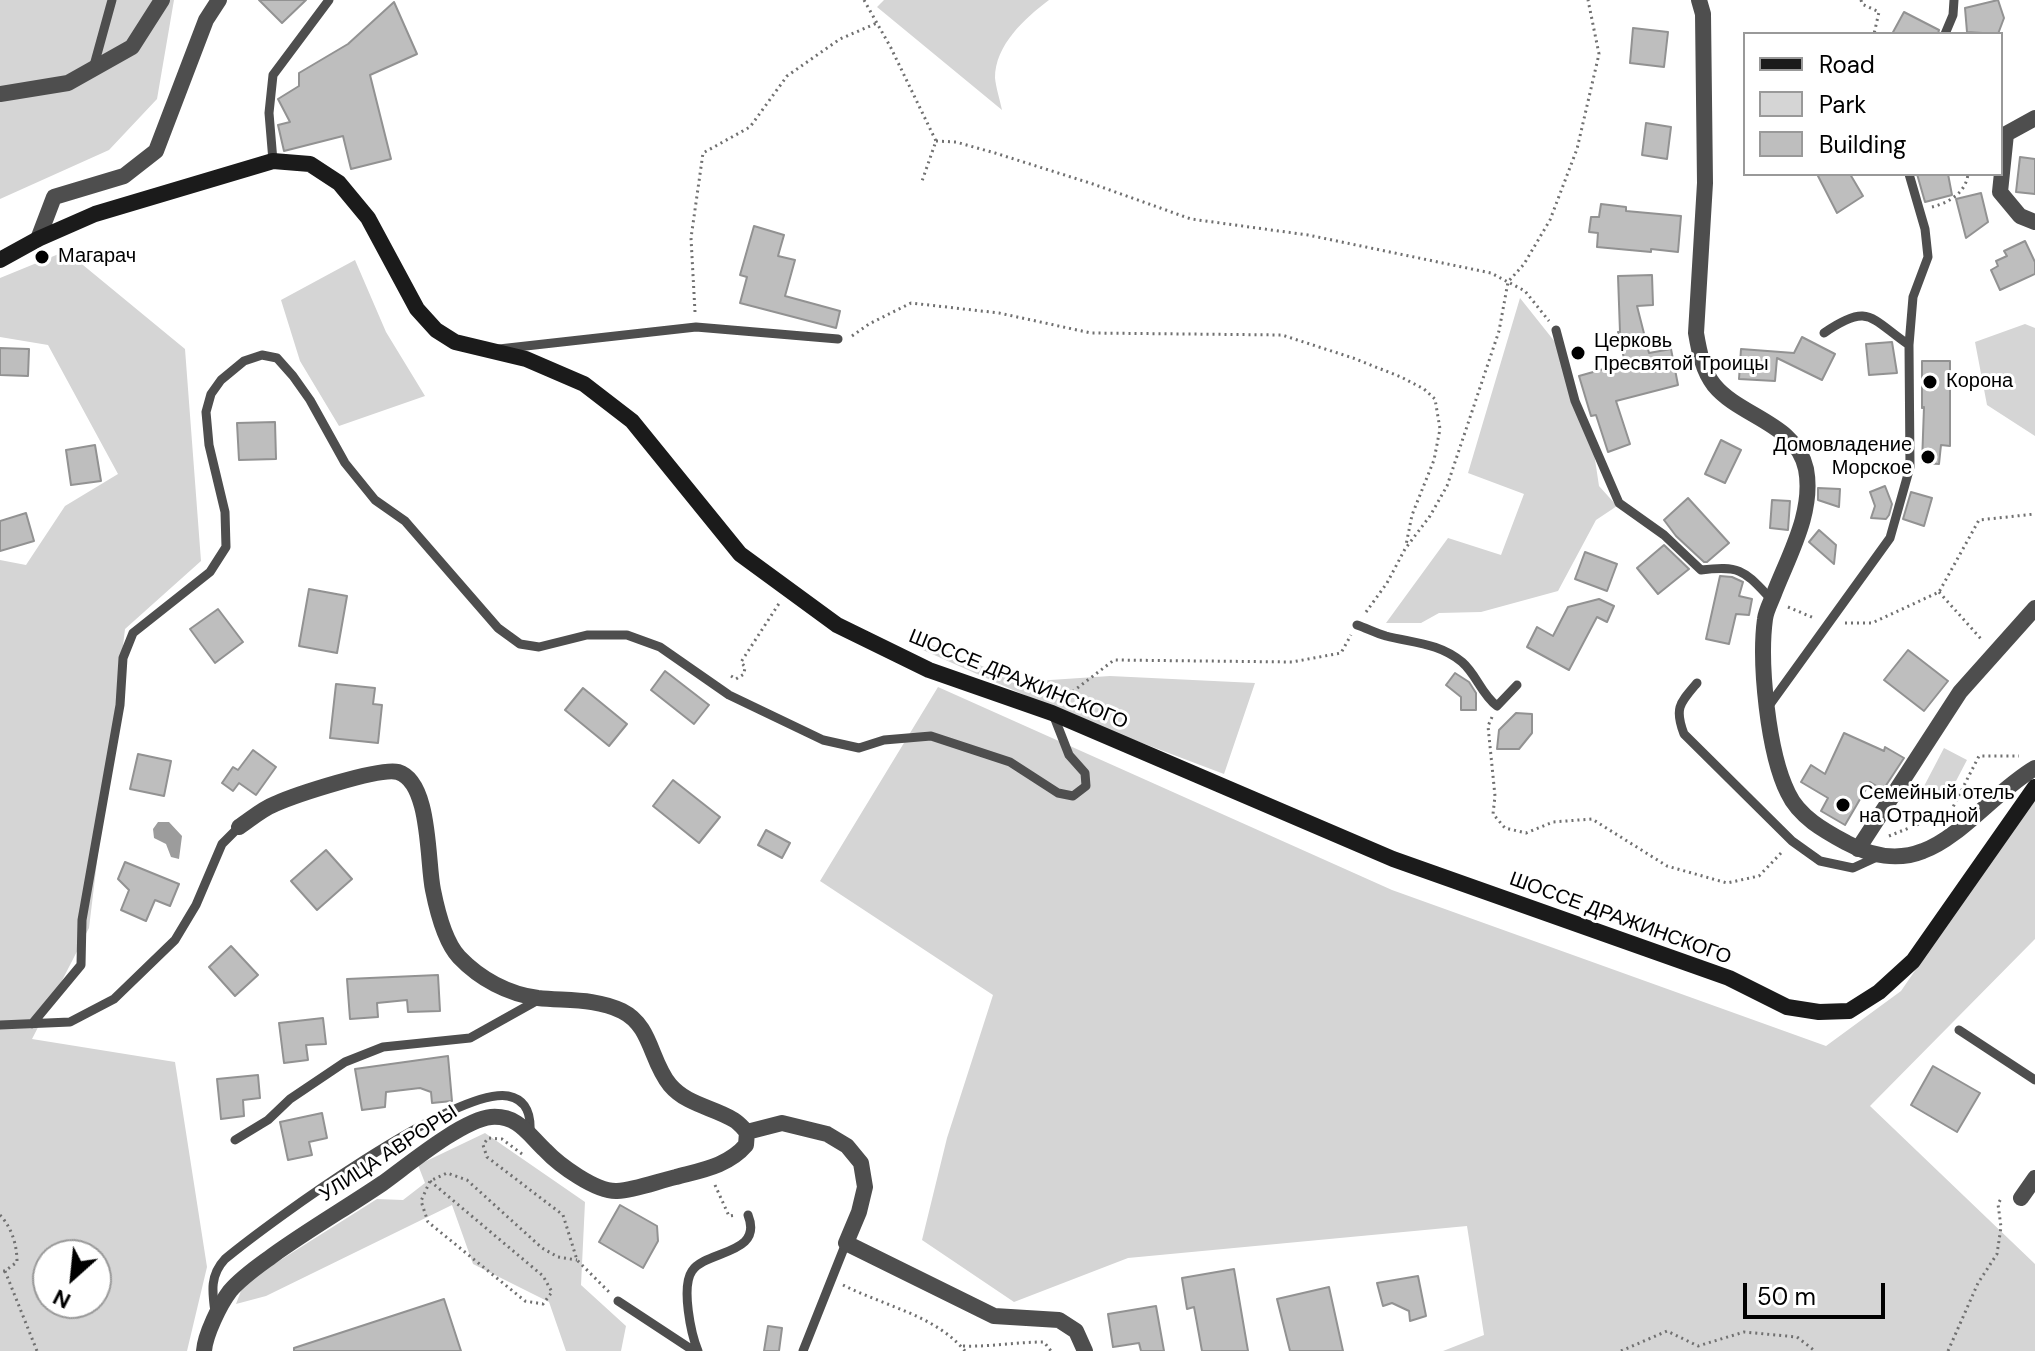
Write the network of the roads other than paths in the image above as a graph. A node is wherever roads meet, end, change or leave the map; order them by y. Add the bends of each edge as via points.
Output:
1 (112, 0) edge
2 (162, 0) edge
3 (219, 0) edge
4 (329, 0) edge
5 (1699, 0) edge
6 (1954, 0) edge
7 (1946, 32) edge
8 (93, 69) junction
9 (0, 94) edge
10 (2035, 118) edge
11 (273, 161) junction
12 (2003, 163) edge
13 (1910, 176) edge
14 (2002, 176) edge
15 (2035, 222) edge
16 (38, 239) junction
17 (0, 260) edge
18 (1556, 330) road end
19 (1824, 333) dead end
20 (838, 339) road end
21 (1909, 345) junction
22 (492, 350) junction
23 (1772, 600) junction
24 (2035, 608) edge
25 (1357, 625) road end
26 (1697, 683) dead end
27 (1517, 685) dead end
28 (1768, 708) junction
29 (1052, 713) junction
30 (2035, 768) edge
31 (2035, 787) edge
32 (239, 827) joint
33 (1858, 849) junction
34 (1880, 856) junction
35 (541, 998) junction
36 (32, 1024) junction
37 (0, 1025) edge
38 (1959, 1030) dead end
39 (2035, 1080) edge
40 (747, 1132) junction
41 (530, 1133) junction
42 (235, 1140) dead end
43 (2035, 1178) edge
44 (2014, 1195) road end
45 (748, 1215) dead end
46 (846, 1243) junction
47 (618, 1301) road end
48 (216, 1319) junction
49 (204, 1351) edge
50 (696, 1351) edge
51 (803, 1351) edge
52 (1085, 1351) edge

1 - 8 lane
2 - 8 street via 132,47
3 - 16 street via 206,20 156,151 124,176 54,197
4 - 11 lane via 273,75
5 - 23 street via 1705,183 1696,333 1701,357 1713,383 1736,406 1776,427 1806,467 1805,515
6 - 7 lane
8 - 9 street via 68,83
10 - 12 street via 2006,134
11 - 16 main road, ШОССЕ ДРАЖИНСКОГО via 95,214
11 - 22 main road, ШОССЕ ДРАЖИНСКОГО via 310,164 339,183 368,218 417,309 436,330 455,342
13 - 21 lane via 1928,257 1913,297
14 - 15 street via 2000,192 2020,216
16 - 17 main road, ШОССЕ ДРАЖИНСКОГО
18 - 23 lane via 1575,401 1619,503 1701,570 1745,571
19 - 21 lane via 1858,315 1882,324
20 - 22 lane via 696,327
21 - 28 lane via 1910,467 1890,538
22 - 29 main road, ШОССЕ ДРАЖИНСКОГО via 584,384 632,421 740,554 837,625 929,670
23 - 28 street via 1765,617
24 - 33 street via 1960,692
25 - 27 lane via 1441,648 1464,663 1485,697 1497,706
26 - 34 lane via 1677,716 1684,734 1792,841 1820,861 1853,868
28 - 33 street via 1788,794 1816,825
29 - 31 main road, ШОССЕ ДРАЖИНСКОГО via 1393,859 1729,978 1787,1007 1819,1012 1849,1011 1913,961
29 - 36 lane via 1069,755 1085,773 1086,786 1073,796 1058,793 1010,762 931,736 859,748 823,740 729,695 660,647 627,635 587,635 539,647 520,644 498,628 405,521 375,500 345,463 293,376 277,358 262,355 244,361 211,394 206,412 209,445 225,512 226,547 210,572 133,633 123,658 120,705 82,920 81,965
30 - 34 street via 1925,851
32 - 35 street via 274,804 376,773 397,772 421,799 433,890 456,954 480,976 513,993
32 - 36 lane via 222,844 175,940 114,999 70,1022
33 - 34 street
35 - 40 street via 601,1004 633,1017 671,1087
35 - 42 lane via 470,1038 383,1047 345,1062
36 - 37 lane
38 - 39 lane
40 - 41 street, УЛИЦА АВРОРЫ via 746,1145 727,1162 616,1191 593,1185 545,1152
40 - 46 street via 782,1123 827,1134 847,1146 861,1163 865,1187
41 - 48 street, УЛИЦА АВРОРЫ via 505,1117 466,1126 248,1274 229,1293
41 - 48 lane via 531,1114 523,1103 509,1096 487,1097 376,1151 225,1259 212,1288
43 - 44 street
45 - 50 lane via 750,1231 741,1246 692,1271 689,1324
46 - 51 lane
46 - 52 street via 994,1316 1059,1320 1076,1331
47 - 50 lane
48 - 49 street, УЛИЦА АВРОРЫ

